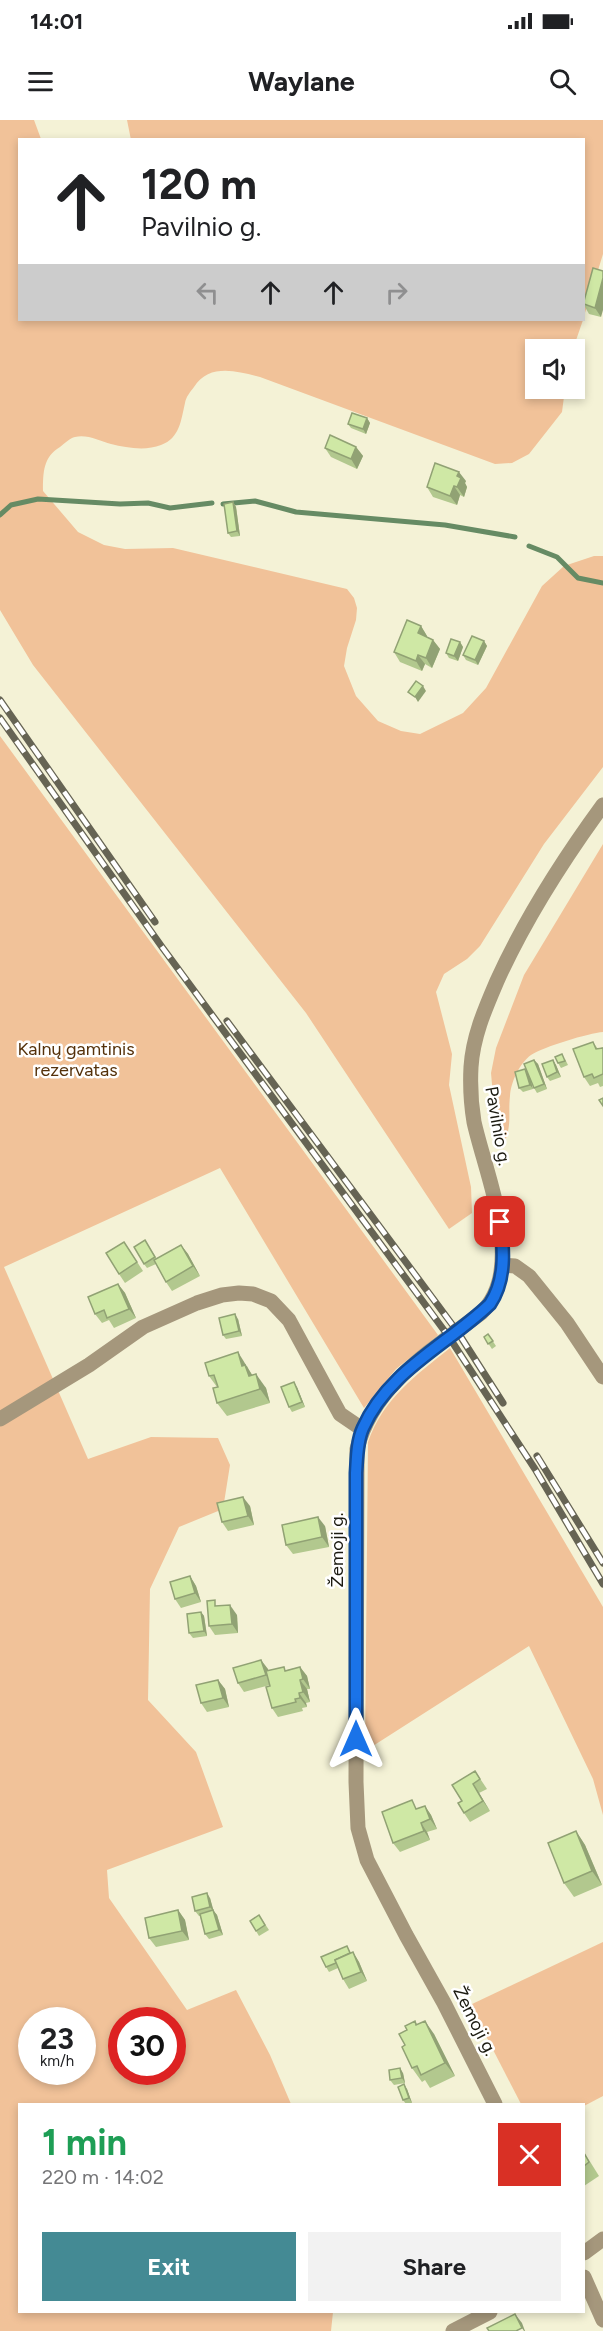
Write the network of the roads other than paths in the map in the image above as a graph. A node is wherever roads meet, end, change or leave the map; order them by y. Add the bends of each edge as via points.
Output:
1 (603, 805) edge
2 (502, 1265) junction
3 (603, 1377) edge
4 (0, 1419) edge
5 (362, 1429) junction
6 (494, 2103) edge
7 (603, 2239) edge
8 (585, 2252) edge
9 (585, 2279) edge
10 (488, 2313) edge
11 (603, 2320) edge
12 (453, 2331) edge

1 - 2 street, Pavilnio g. via 535,904 508,956 474,1042 470,1090 500,1222
2 - 3 street via 515,1266 530,1276
2 - 5 street, Pavilnio g. via 498,1290 490,1304 396,1380
4 - 5 street via 143,1327 196,1304 239,1293 271,1301 289,1320 340,1414
5 - 6 street, Žemoji g. via 356,1473 358,1828 368,1860
7 - 8 street
9 - 11 street
10 - 12 street

